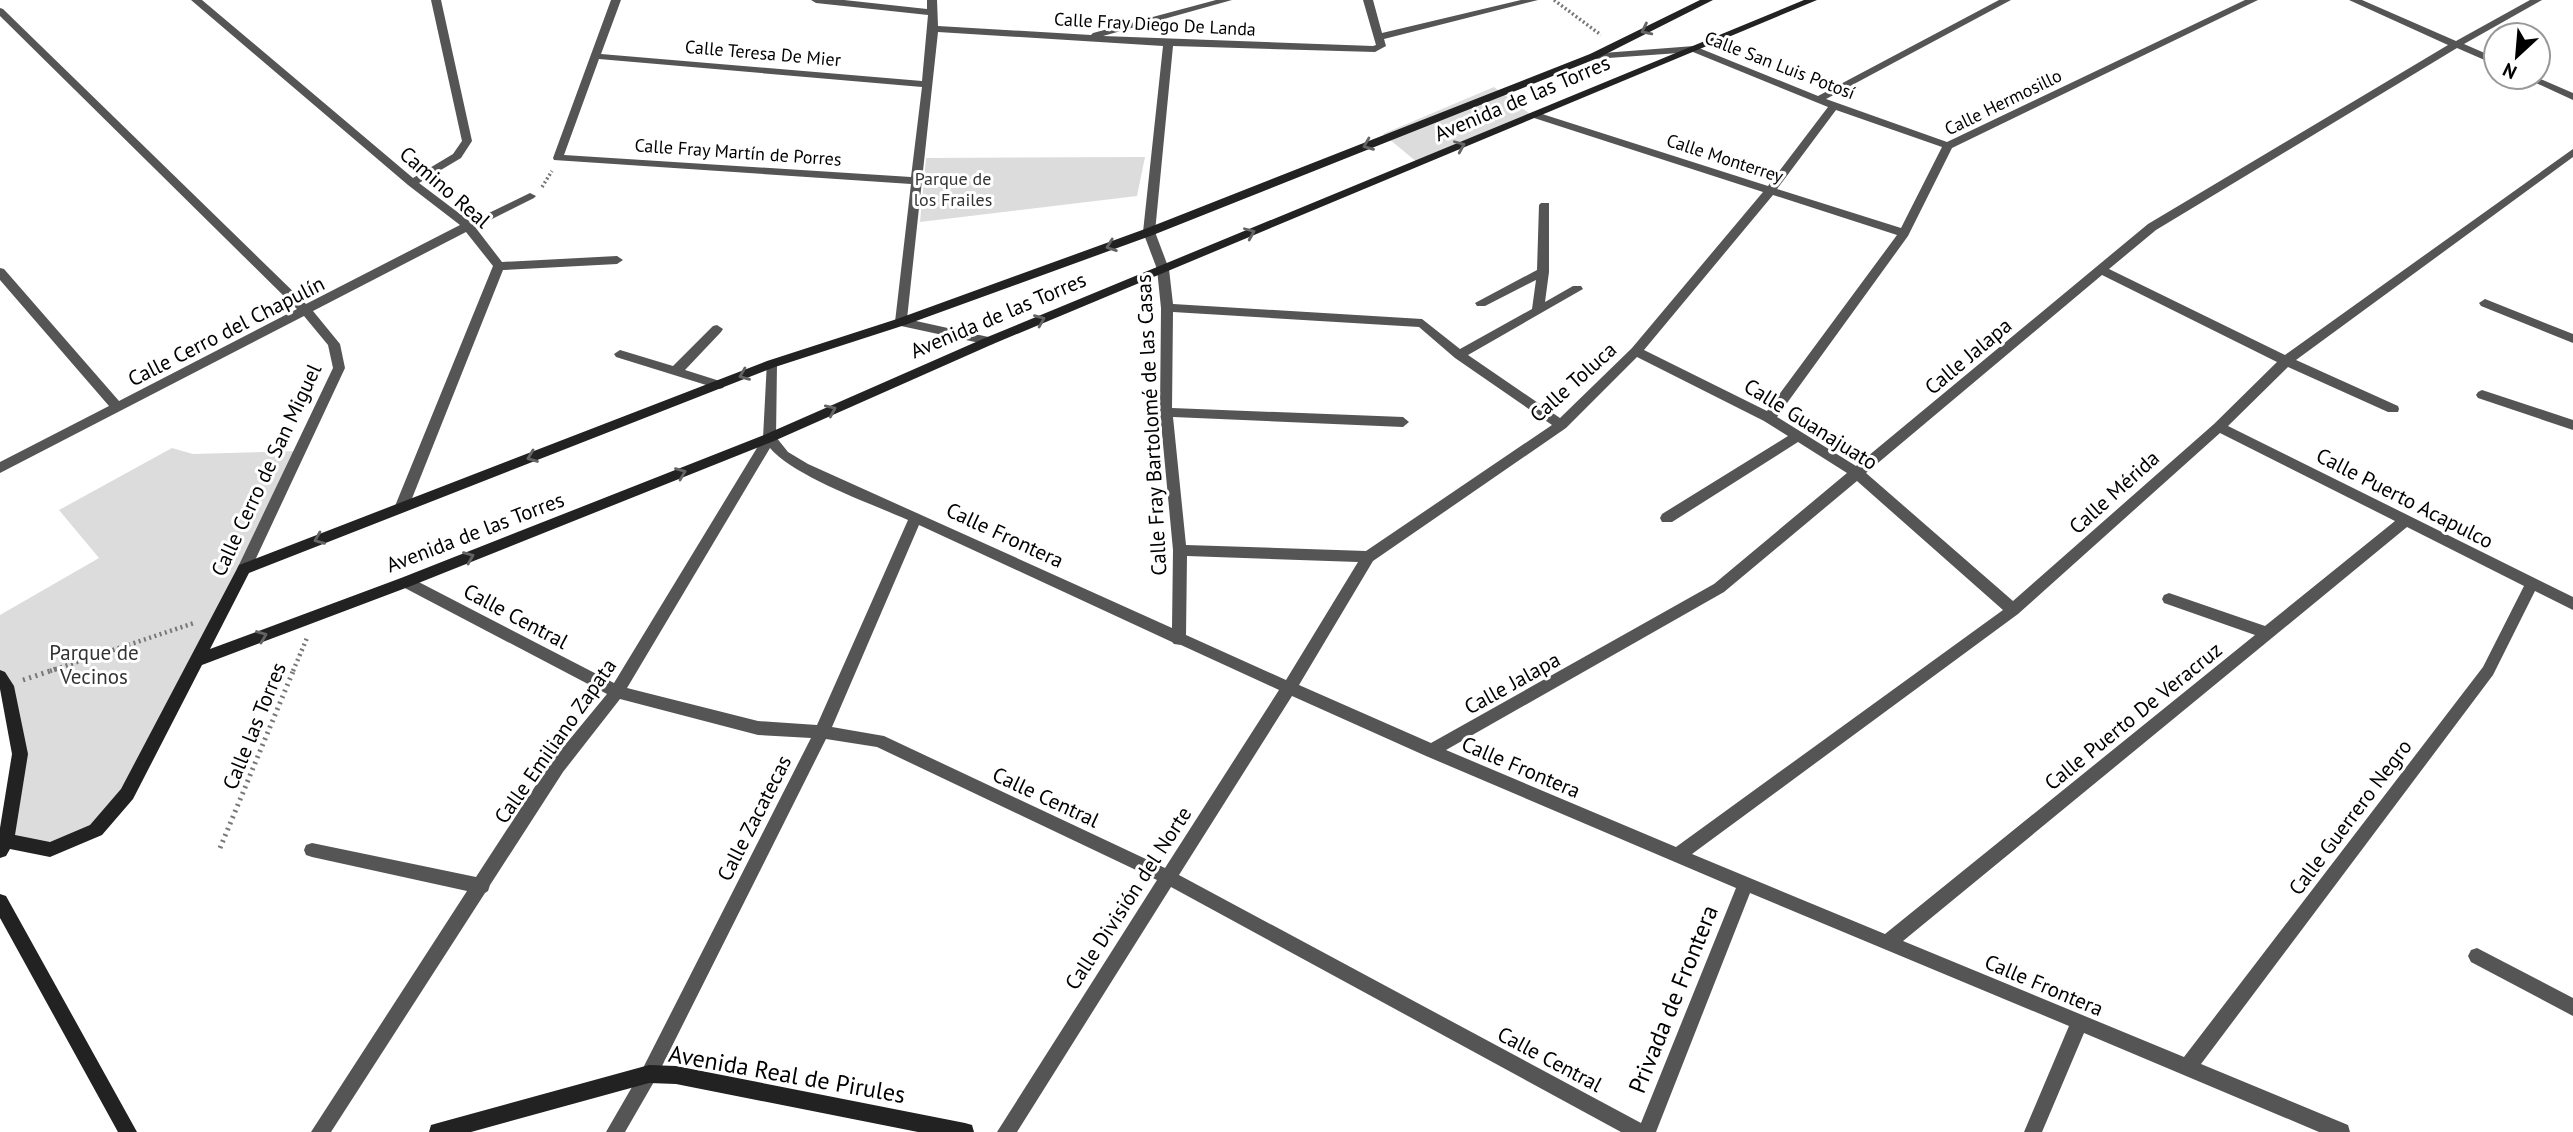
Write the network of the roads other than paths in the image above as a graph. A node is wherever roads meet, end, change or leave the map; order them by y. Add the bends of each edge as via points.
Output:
1 (196, 0) edge
2 (436, 0) edge
3 (616, 0) edge
4 (816, 0) edge
5 (1227, 0) edge
6 (1368, 0) edge
7 (1533, 0) edge
8 (1707, 0) edge
9 (1812, 0) edge
10 (2007, 0) edge
11 (2253, 0) edge
12 (2354, 0) edge
13 (2537, 0) edge
14 (932, 6) edge
15 (0, 11) edge
16 (933, 29) junction
17 (1379, 37) junction
18 (1085, 38) junction
19 (1168, 43) junction
20 (2456, 44) junction
21 (1694, 49) junction
22 (1594, 56) junction
23 (2482, 56) edge
24 (595, 57) junction
25 (927, 84) junction
26 (2552, 88) edge
27 (2573, 97) edge
28 (1819, 99) junction
29 (1834, 106) junction
30 (1535, 115) junction
31 (1948, 146) junction
32 (2573, 152) edge
33 (916, 181) junction
34 (412, 183) junction
35 (1770, 191) junction
36 (530, 196) road end
37 (1545, 205) dead end
38 (468, 226) junction
39 (1149, 232) junction
40 (1904, 233) junction
41 (617, 260) dead end
42 (499, 266) junction
43 (1163, 269) junction
44 (2101, 270) junction
45 (0, 272) edge
46 (1543, 272) junction
47 (1577, 289) dead end
48 (1480, 303) dead end
49 (2485, 303) dead end
50 (1167, 308) junction
51 (1538, 310) junction
52 (306, 312) junction
53 (901, 322) junction
54 (717, 329) dead end
55 (2573, 339) edge
56 (989, 341) junction
57 (1636, 351) junction
58 (620, 354) dead end
59 (1459, 355) junction
60 (2286, 361) junction
61 (771, 364) junction
62 (676, 372) junction
63 (719, 385) junction
64 (2482, 395) dead end
65 (118, 408) junction
66 (2393, 409) dead end
67 (1166, 412) junction
68 (1769, 418) junction
69 (1403, 422) dead end
70 (1561, 425) junction
71 (2573, 425) edge
72 (2219, 427) junction
73 (1798, 436) junction
74 (769, 438) junction
75 (0, 468) edge
76 (1857, 473) junction
77 (402, 506) junction
78 (916, 517) junction
79 (1667, 518) dead end
80 (2405, 521) junction
81 (1180, 550) junction
82 (1368, 557) junction
83 (244, 569) junction
84 (406, 582) junction
85 (2531, 585) junction
86 (2169, 598) dead end
87 (2573, 604) edge
88 (2013, 610) junction
89 (2268, 633) junction
90 (1179, 640) junction
91 (198, 660) junction
92 (3, 681) edge
93 (1289, 688) junction
94 (617, 692) junction
95 (822, 732) junction
96 (1431, 751) junction
97 (3, 846) edge
98 (312, 850) dead end
99 (1676, 856) junction
100 (1168, 877) junction
101 (1745, 885) junction
102 (482, 886) junction
103 (0, 902) edge
104 (1888, 942) junction
105 (2477, 956) dead end
106 (2573, 1007) edge
107 (2079, 1023) junction
108 (2188, 1066) junction
109 (649, 1074) junction
110 (128, 1132) edge
111 (320, 1132) edge
112 (438, 1132) edge
113 (615, 1132) edge
114 (965, 1132) edge
115 (1006, 1132) edge
116 (1640, 1132) edge
117 (1647, 1132) edge
118 (2033, 1132) edge
119 (2342, 1132) edge

1 - 34 street, Camino Real
2 - 34 street via 467,141 457,156
3 - 24 street
4 - 14 street
5 - 18 street
6 - 17 street
7 - 17 street
8 -> 22 street, Avenida de las Torres
9 - 21 street, Avenida de las Torres
10 - 28 street
11 - 31 street, Calle Hermosillo
12 - 20 street
13 - 20 street, Calle Jalapa
14 - 16 street
15 - 52 street, Calle Cerro de San Miguel
16 - 18 street, Calle Fray Diego De Landa
16 - 25 street
17 - 19 street, Calle Fray Diego De Landa via 1381,46 1375,50
18 - 19 street, Calle Fray Diego De Landa
19 - 39 street, Calle Fray Bartolomé de las Casas
20 - 23 street
20 - 44 street, Calle Jalapa via 2152,227
21 - 22 street, Calle San Luis Potosí
21 - 28 street, Calle San Luis Potosí
21 - 30 street, Avenida de las Torres
22 -> 39 street, Avenida de las Torres
24 - 25 street, Calle Teresa De Mier
24 - 33 street, Calle Fray Martín de Porres via 558,158
25 - 33 street
26 - 27 street
28 - 29 street, Calle San Luis Potosí
29 - 31 street, Calle San Luis Potosí
29 - 35 street, Calle Toluca
30 - 35 street, Calle Monterrey
43 -> 30 street, Avenida de las Torres
31 - 40 street, Calle Hermosillo
32 - 60 street, Calle Mérida
33 - 53 street
34 - 38 street, Camino Real
35 - 40 street, Calle Monterrey
35 - 57 street, Calle Toluca
36 - 38 street, Calle Cerro del Chapulín
37 - 46 street
38 - 42 street, Camino Real
38 - 52 street, Calle Cerro del Chapulín
39 - 43 street, Calle Fray Bartolomé de las Casas
39 -> 53 street, Avenida de las Torres
40 - 68 street, Calle Hermosillo
41 - 42 street
42 - 77 street
43 - 50 street, Calle Fray Bartolomé de las Casas
56 -> 43 street, Avenida de las Torres
44 - 60 street
44 - 76 street, Calle Jalapa
45 - 65 street
46 - 48 street
46 - 51 street
47 - 51 street
49 - 55 street
50 - 59 street via 1408,320 1432,329
50 - 67 street, Calle Fray Bartolomé de las Casas
51 - 59 street
52 - 65 street, Calle Cerro del Chapulín
52 - 83 street, Calle Cerro de San Miguel via 335,344 339,368
53 - 56 street
53 - 61 street, Avenida de las Torres
54 - 62 street
74 -> 56 street, Avenida de las Torres
57 - 68 street, Calle Guanajuato
57 - 70 street, Calle Toluca
58 - 62 street
59 - 70 street
60 - 66 street
60 - 72 street, Calle Mérida
61 -> 63 street, Avenida de las Torres
61 - 74 street
62 - 63 street
63 -> 77 street, Avenida de las Torres
64 - 71 street
65 - 75 street, Calle Cerro del Chapulín
67 - 69 street
67 - 81 street, Calle Fray Bartolomé de las Casas
68 - 73 street, Calle Guanajuato
70 - 82 street, Calle Toluca
72 - 80 street, Calle Puerto Acapulco
72 - 88 street, Calle Mérida
73 - 76 street, Calle Guanajuato
73 - 79 street
74 - 78 street, Calle Frontera via 783,456 803,467
84 -> 74 street, Avenida de las Torres
74 - 94 street, Calle Emiliano Zapata
76 - 88 street, Calle Guanajuato
76 - 96 street, Calle Jalapa via 1719,588
77 -> 83 street, Avenida de las Torres
78 - 90 street, Calle Frontera
78 - 95 street, Calle Zacatecas
80 - 85 street, Calle Puerto Acapulco
80 - 89 street, Calle Puerto De Veracruz
81 - 82 street
81 - 90 street, Calle Fray Bartolomé de las Casas
82 - 93 street, Calle Toluca
83 - 91 street, Calle Cerro de San Miguel
91 -> 84 street, Avenida de las Torres
84 - 94 street, Calle Central
85 - 87 street, Calle Puerto Acapulco
85 - 108 street, Calle Guerrero Negro via 2488,671
86 - 89 street
88 - 99 street, Calle Mérida
89 - 104 street, Calle Puerto De Veracruz
90 - 93 street, Calle Frontera
91 - 97 street, Calle Cerro de San Miguel via 127,794 96,830 50,850
92 - 97 street via 20,754
93 - 96 street, Calle Frontera
93 - 100 street, Calle División del Norte
94 - 95 street, Calle Central via 758,728
94 - 102 street, Calle Emiliano Zapata via 558,766
95 - 100 street, Calle Central via 879,741
95 - 109 street, Calle Zacatecas
96 - 99 street, Calle Frontera
98 - 102 street
99 - 101 street, Calle Frontera
100 - 115 street, Calle División del Norte
100 - 116 street, Calle Central
101 - 104 street, Calle Frontera
101 - 117 street, Privada de Frontera
102 - 111 street, Calle Emiliano Zapata
103 - 110 street
104 - 107 street, Calle Frontera
105 - 106 street
107 - 108 street, Calle Frontera
107 - 118 street
108 - 119 street, Calle Frontera
109 - 112 street, Avenida Real de Pirules
109 - 113 street, Calle Zacatecas
109 - 114 street, Avenida Real de Pirules via 676,1075

